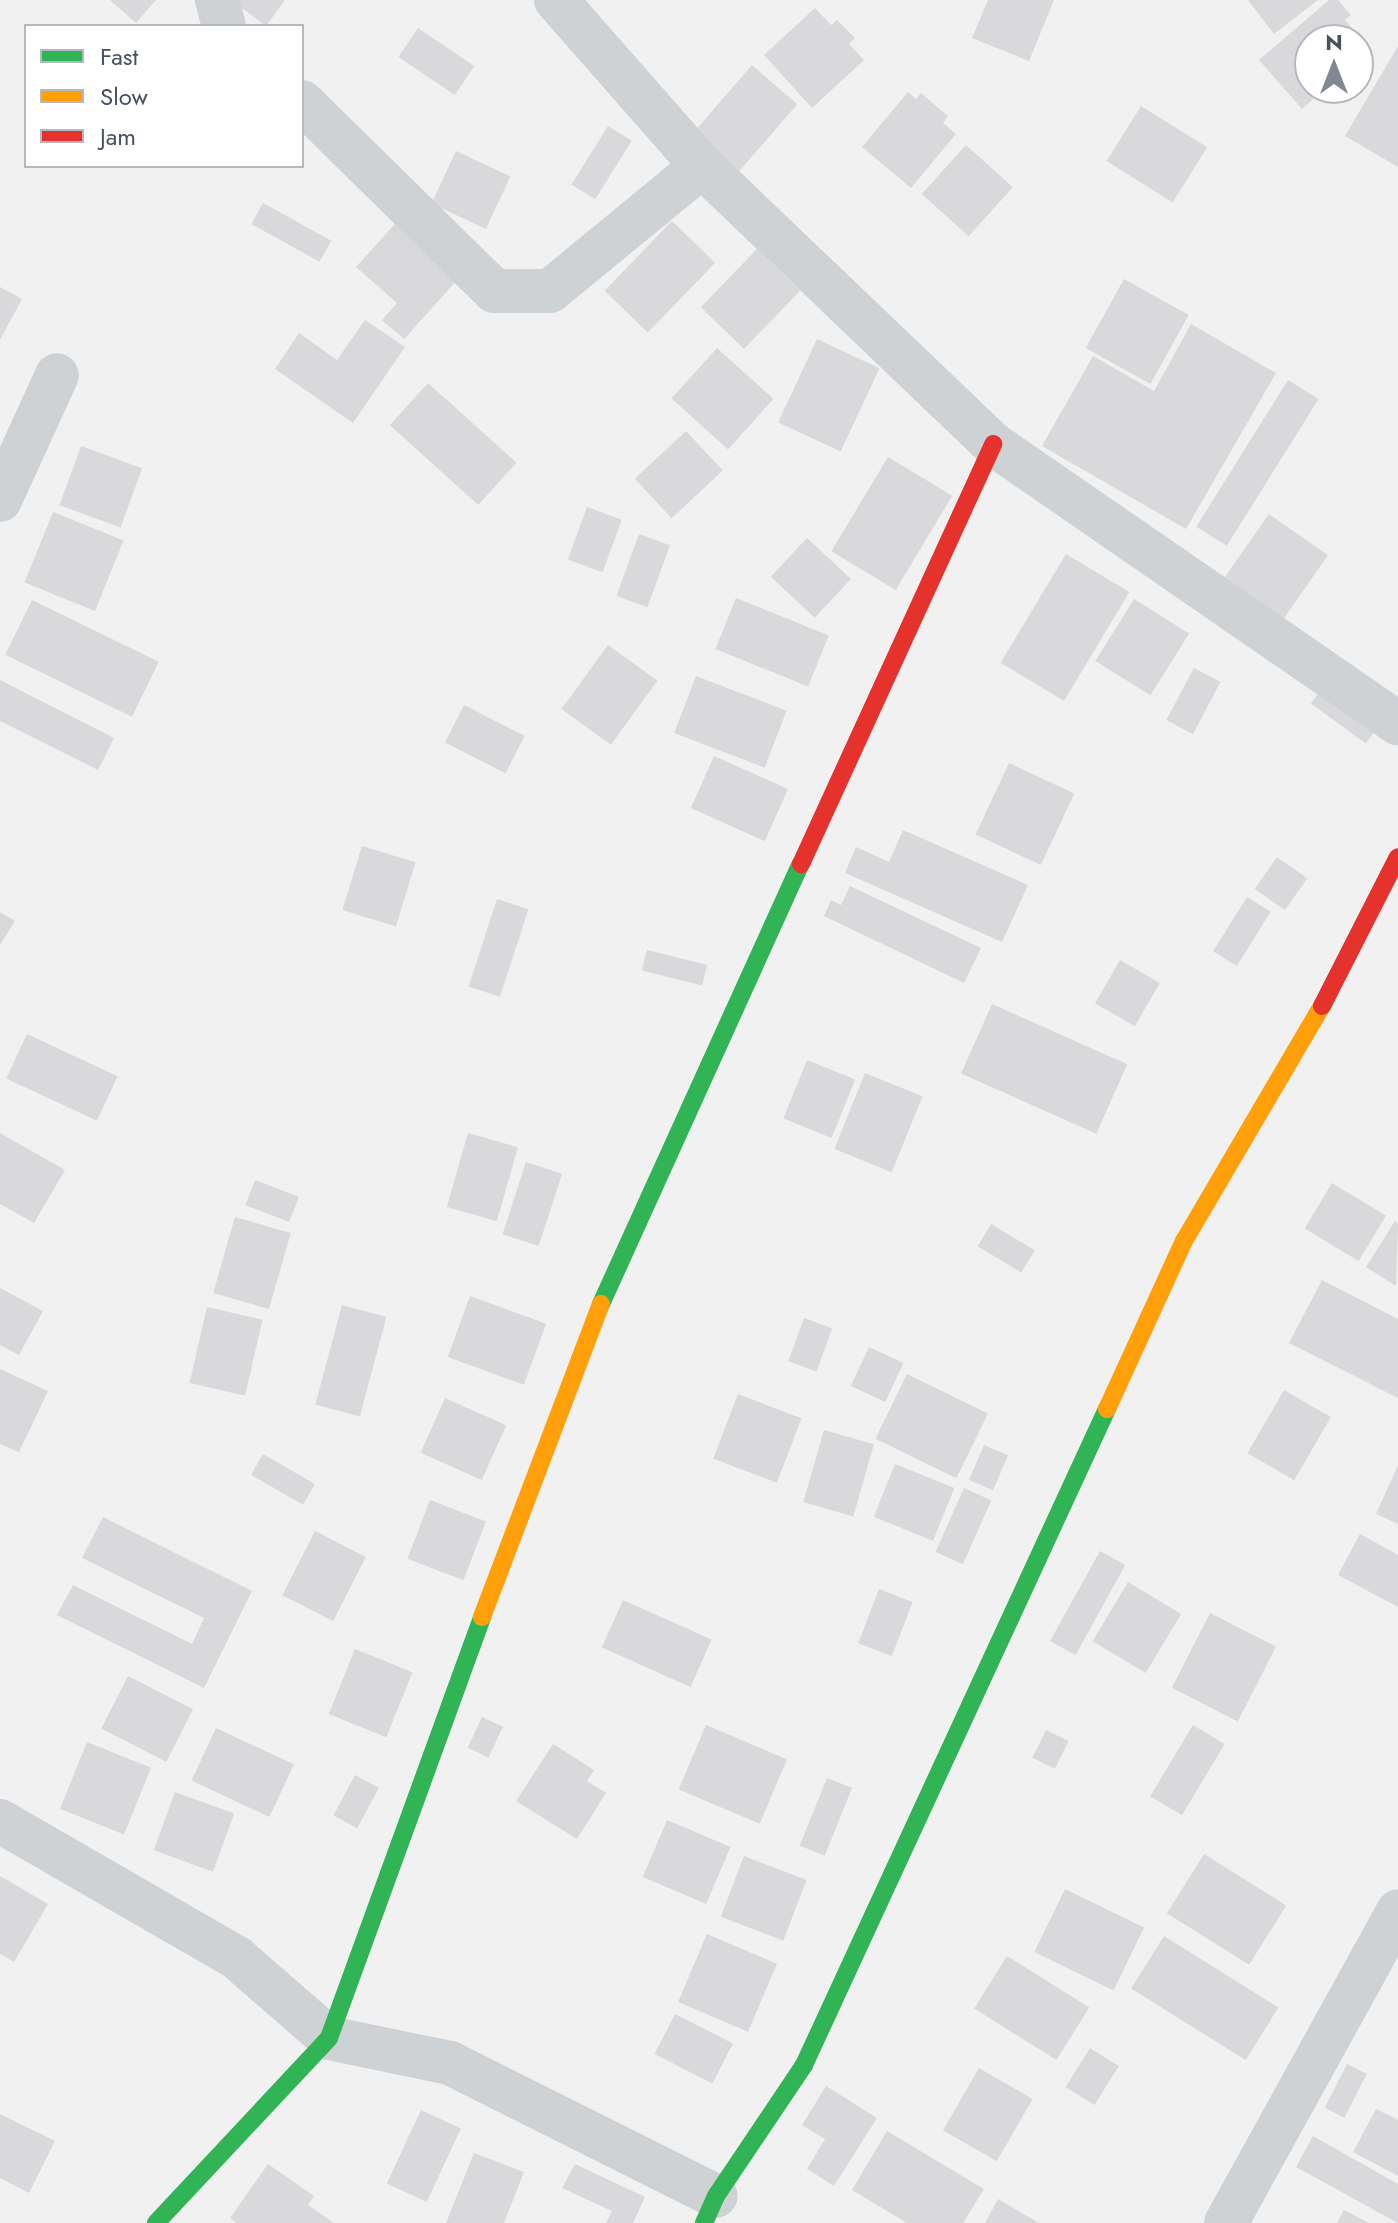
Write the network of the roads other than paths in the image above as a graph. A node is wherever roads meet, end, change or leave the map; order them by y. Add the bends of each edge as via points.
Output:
1 (217, 0) edge
2 (556, 0) edge
3 (223, 24) edge
4 (304, 104) edge
5 (702, 166) junction
6 (57, 375) dead end
7 (993, 444) junction
8 (0, 500) edge
9 (1398, 723) edge
10 (1398, 857) edge
11 (0, 1821) edge
12 (1398, 1911) edge
13 (329, 2038) junction
14 (710, 2209) edge
15 (156, 2223) edge
16 (1226, 2223) edge

1 - 3 street
2 - 5 street
4 - 5 street via 494,291 550,291
5 - 7 street
6 - 8 street
7 - 9 street
7 - 13 street via 577,1357
10 - 14 street via 1320,1009 1184,1241 804,2065
11 - 13 street via 237,1958
12 - 16 street
13 - 14 street via 450,2063
13 - 15 street

